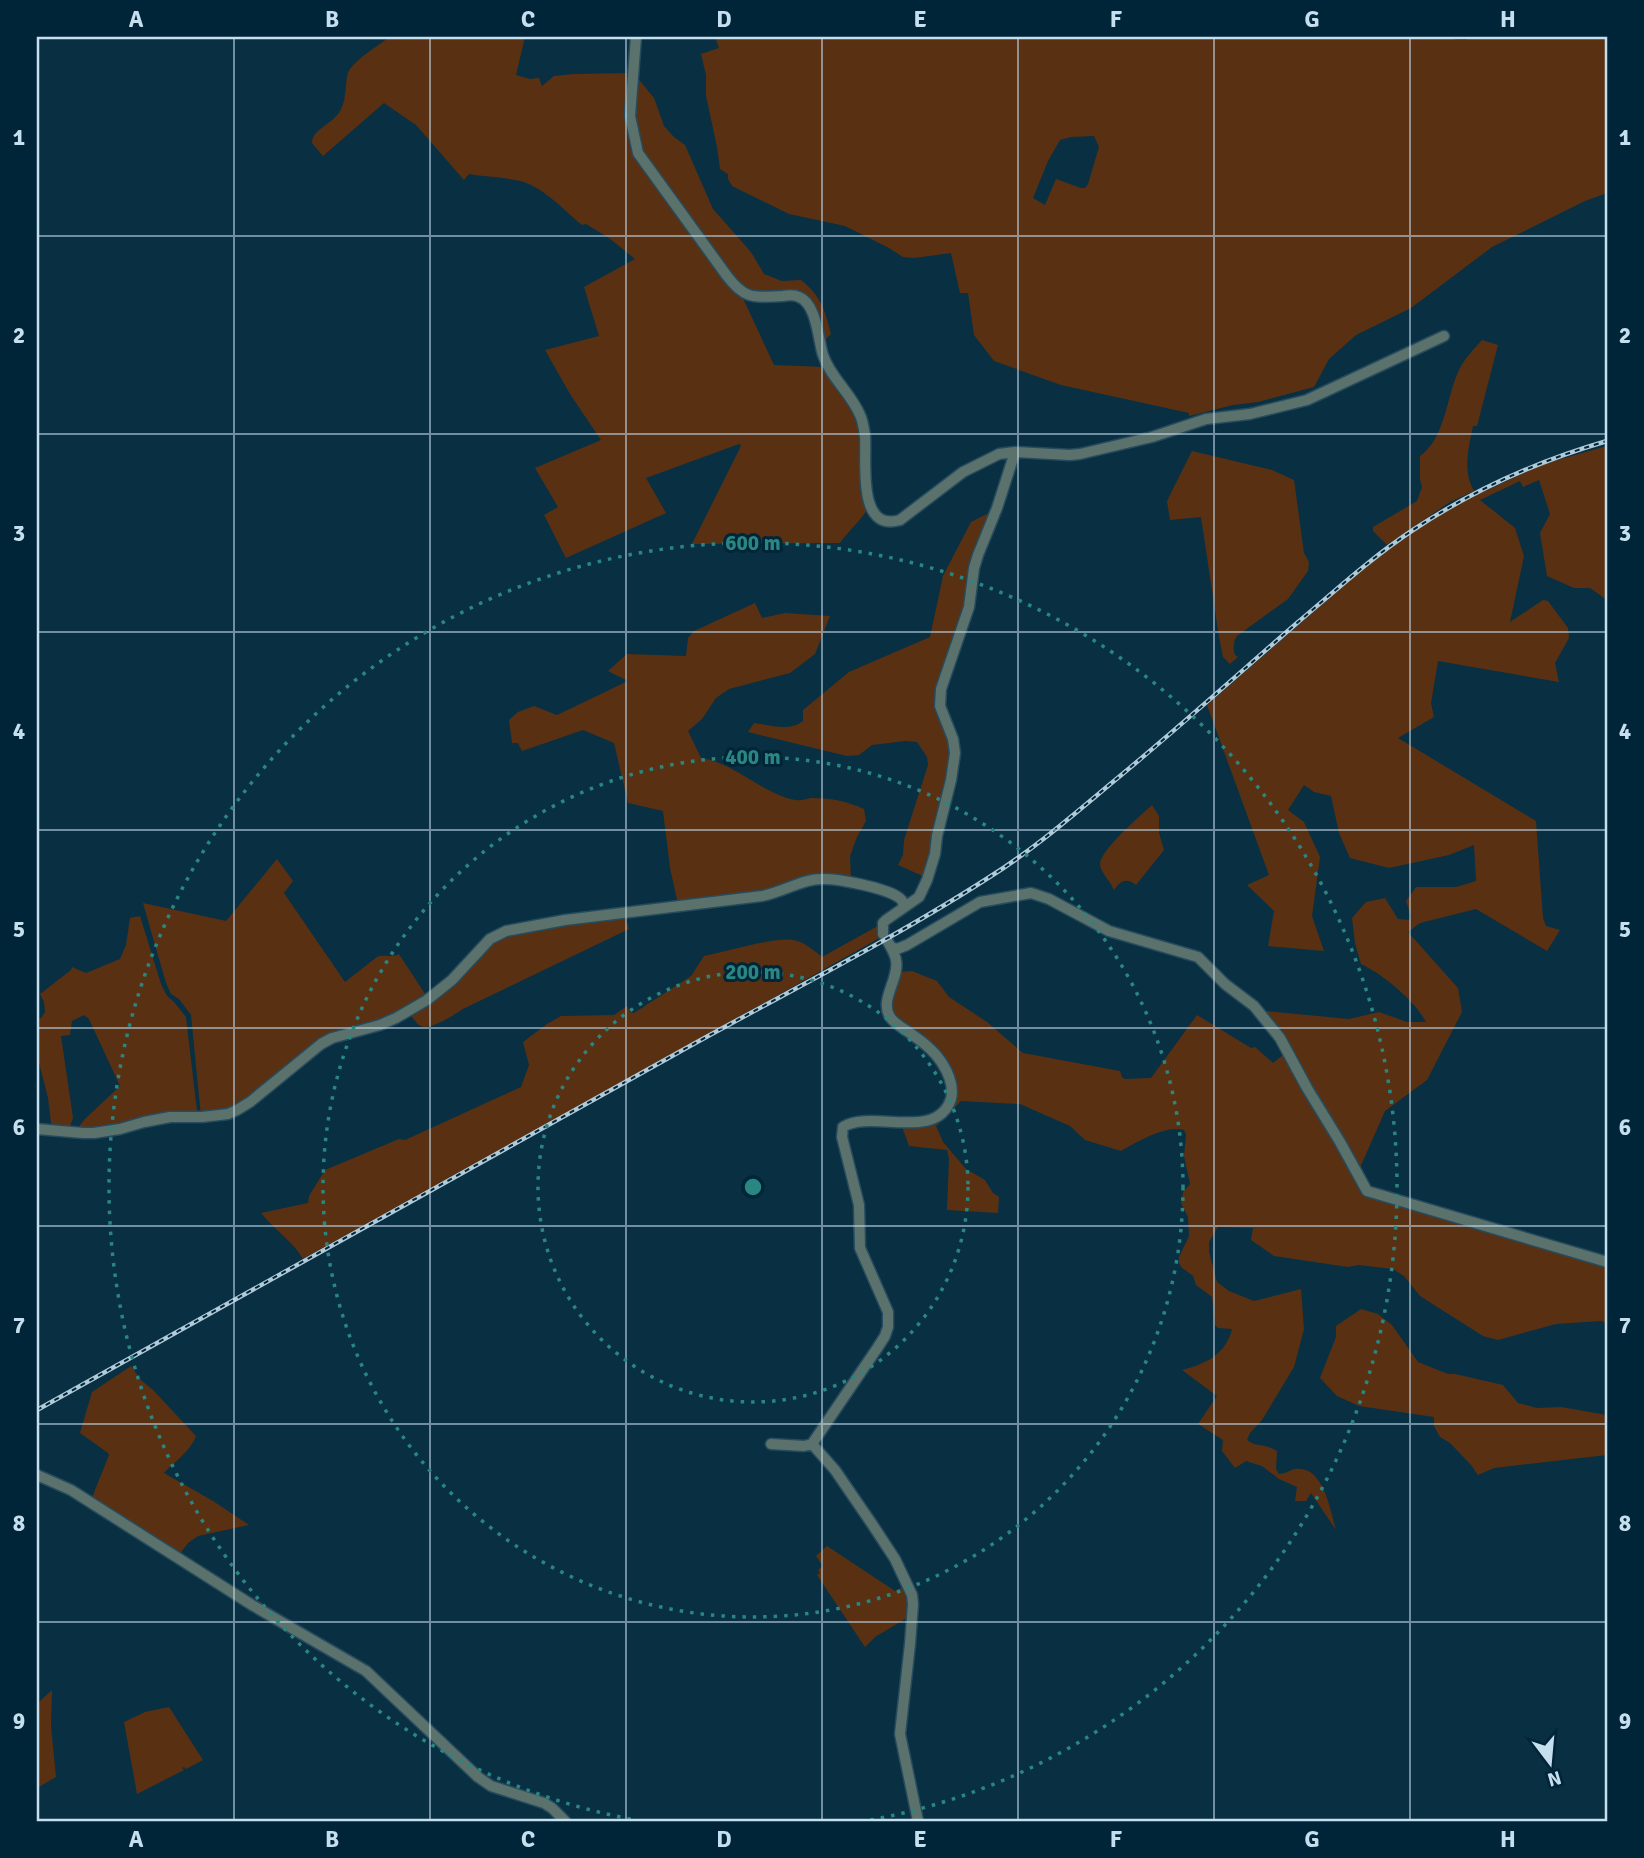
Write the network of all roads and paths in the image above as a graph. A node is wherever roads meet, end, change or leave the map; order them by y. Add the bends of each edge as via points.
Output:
1 (636, 37) edge
2 (1444, 336) dead end
3 (1015, 452) junction
4 (904, 906) junction
5 (887, 941) junction
6 (37, 1129) edge
7 (1607, 1262) edge
8 (771, 1444) dead end
9 (812, 1444) junction
10 (37, 1475) edge
11 (565, 1821) edge
12 (918, 1821) edge

1 - 3 street via 630,116 638,153 742,293 792,295 805,300 828,366 860,415 866,489 876,514 884,521 900,520 963,472 999,453
2 - 3 street via 1307,401 1206,419 1080,454
3 - 4 street via 978,555 969,607 940,688 940,706 955,753 935,854 919,897
4 - 5 street via 883,923
4 - 6 street via 890,893 822,878 762,896 506,931 490,939 427,1000 380,1025 321,1044 237,1110 215,1116 157,1119 94,1133
5 - 7 street via 897,949 980,902 1031,893 1109,931 1198,957 1254,1006 1280,1038 1367,1191
5 - 9 street via 897,964 887,1003 889,1016 936,1054 947,1072 952,1095 937,1118 855,1122 843,1127 859,1205 860,1248 889,1320 885,1336
8 - 9 street
9 - 12 street via 878,1532 912,1595 900,1734
10 - 11 street via 71,1490 366,1671 478,1777 491,1786 544,1803

